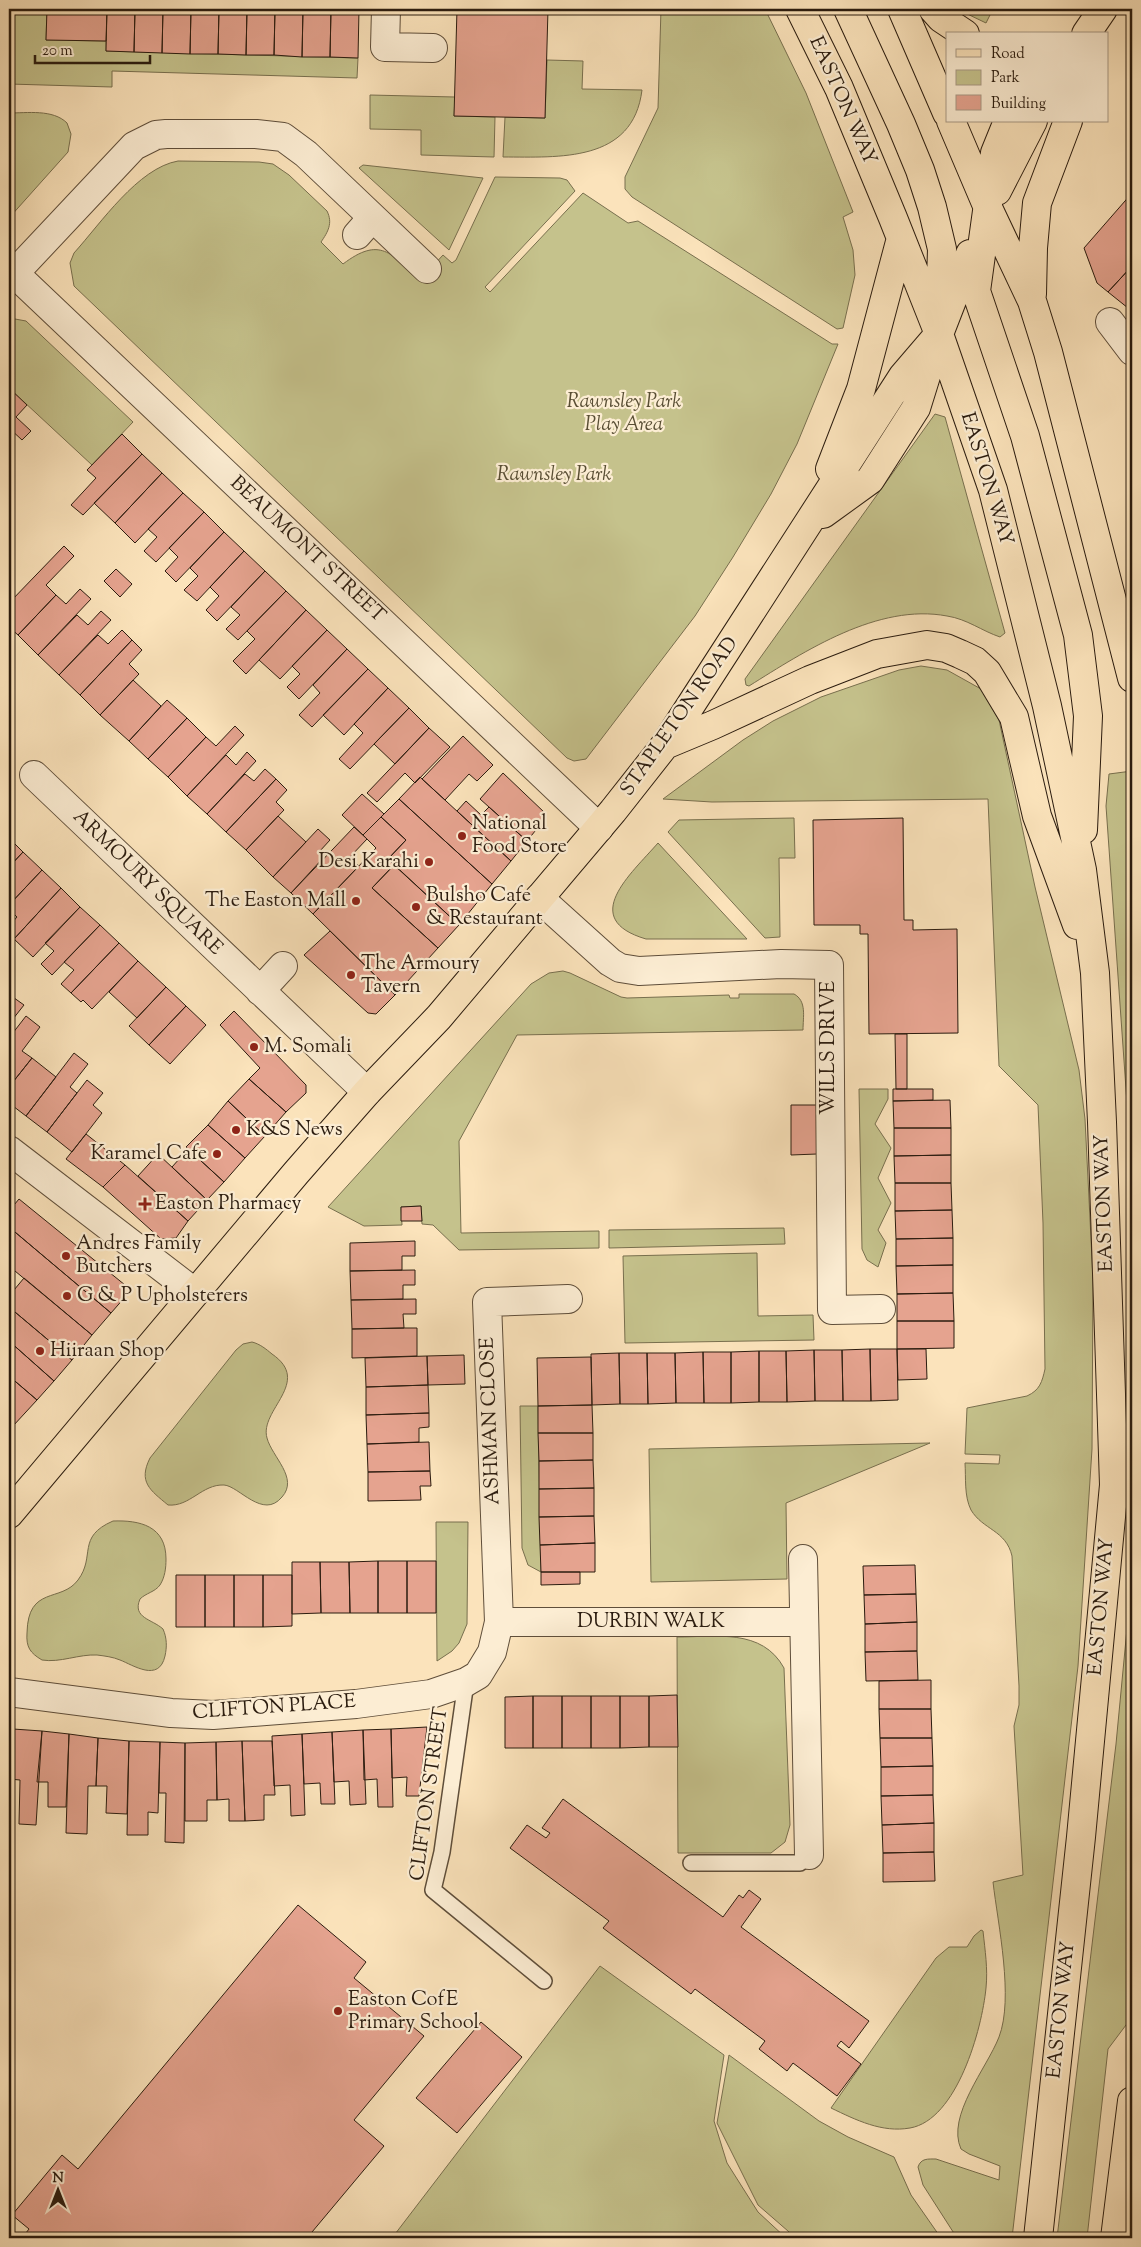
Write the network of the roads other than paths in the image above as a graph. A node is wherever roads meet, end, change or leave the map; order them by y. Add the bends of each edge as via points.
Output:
1 (386, 9) edge
2 (800, 9) edge
3 (848, 9) edge
4 (902, 9) edge
5 (933, 9) edge
6 (962, 32) edge
7 (433, 48) dead end
8 (946, 110) edge
9 (951, 122) edge
10 (1008, 122) edge
11 (1032, 122) edge
12 (1068, 122) edge
13 (988, 208) junction
14 (901, 238) junction
15 (426, 269) dead end
16 (12, 276) edge
17 (1032, 301) junction
18 (1110, 322) dead end
19 (940, 334) junction
20 (1132, 351) edge
21 (809, 524) junction
22 (1132, 678) edge
23 (665, 745) junction
24 (34, 775) dead end
25 (599, 828) junction
26 (1082, 870) junction
27 (538, 898) junction
28 (283, 966) dead end
29 (1095, 973) junction
30 (260, 991) junction
31 (367, 1092) junction
32 (9, 1150) edge
33 (194, 1292) junction
34 (568, 1299) dead end
35 (881, 1309) dead end
36 (9, 1514) edge
37 (803, 1559) dead end
38 (499, 1622) junction
39 (804, 1622) junction
40 (466, 1682) junction
41 (9, 1692) edge
42 (809, 1855) joint
43 (691, 1863) dead end
44 (544, 1981) dead end
45 (1132, 2101) edge
46 (1038, 2238) edge
47 (1115, 2238) edge

1 - 7 street via 385,47
2 - 14 main road, EASTON WAY via 839,88
3 - 19 main road via 901,124 932,207 942,249
4 - 8 main road
5 - 6 main road
9 - 13 main road
10 - 13 main road, STAPLETON ROAD via 995,154
11 - 13 main road, STAPLETON ROAD
12 - 17 main road via 1037,203
13 - 17 main road
13 - 19 main road, STAPLETON ROAD
13 - 26 main road via 976,291 1026,436 1078,634 1088,716
14 - 19 main road, EASTON WAY
14 - 21 main road via 861,389
15 - 16 street via 365,227 306,154 283,138 256,134 166,134 144,139 124,155
16 - 25 street, BEAUMONT STREET
17 - 22 main road
18 - 20 street
19 - 21 main road, STAPLETON ROAD via 916,408 870,480
19 - 26 main road, EASTON WAY via 993,490 1047,706
21 - 23 main road, STAPLETON ROAD
23 - 25 main road, STAPLETON ROAD
23 - 29 main road, EASTON WAY via 810,680 877,654 917,646 938,646 975,662 991,677 1014,716 1038,816
24 - 30 street, ARMOURY SQUARE
25 - 27 main road, STAPLETON ROAD
26 - 29 main road, EASTON WAY
27 - 31 main road, STAPLETON ROAD via 438,1017
27 - 35 street, WILLS DRIVE via 602,956 620,968 639,971 829,965 832,1310
28 - 30 street
29 - 46 main road, EASTON WAY via 1114,1484 1081,1837
30 - 31 street, ARMOURY SQUARE
31 - 33 main road, STAPLETON ROAD
32 - 33 street
33 - 36 main road, STAPLETON ROAD
34 - 38 street, ASHMAN CLOSE via 487,1302
37 - 39 street
38 - 39 street, DURBIN WALK
38 - 40 street, CLIFTON PLACE via 495,1645 488,1659 478,1675
39 - 42 street
40 - 41 street, CLIFTON PLACE via 422,1695 356,1704 213,1715 171,1713
40 - 44 lane, CLIFTON STREET via 442,1852 433,1890
42 - 43 lane via 800,1863
45 - 47 main road

